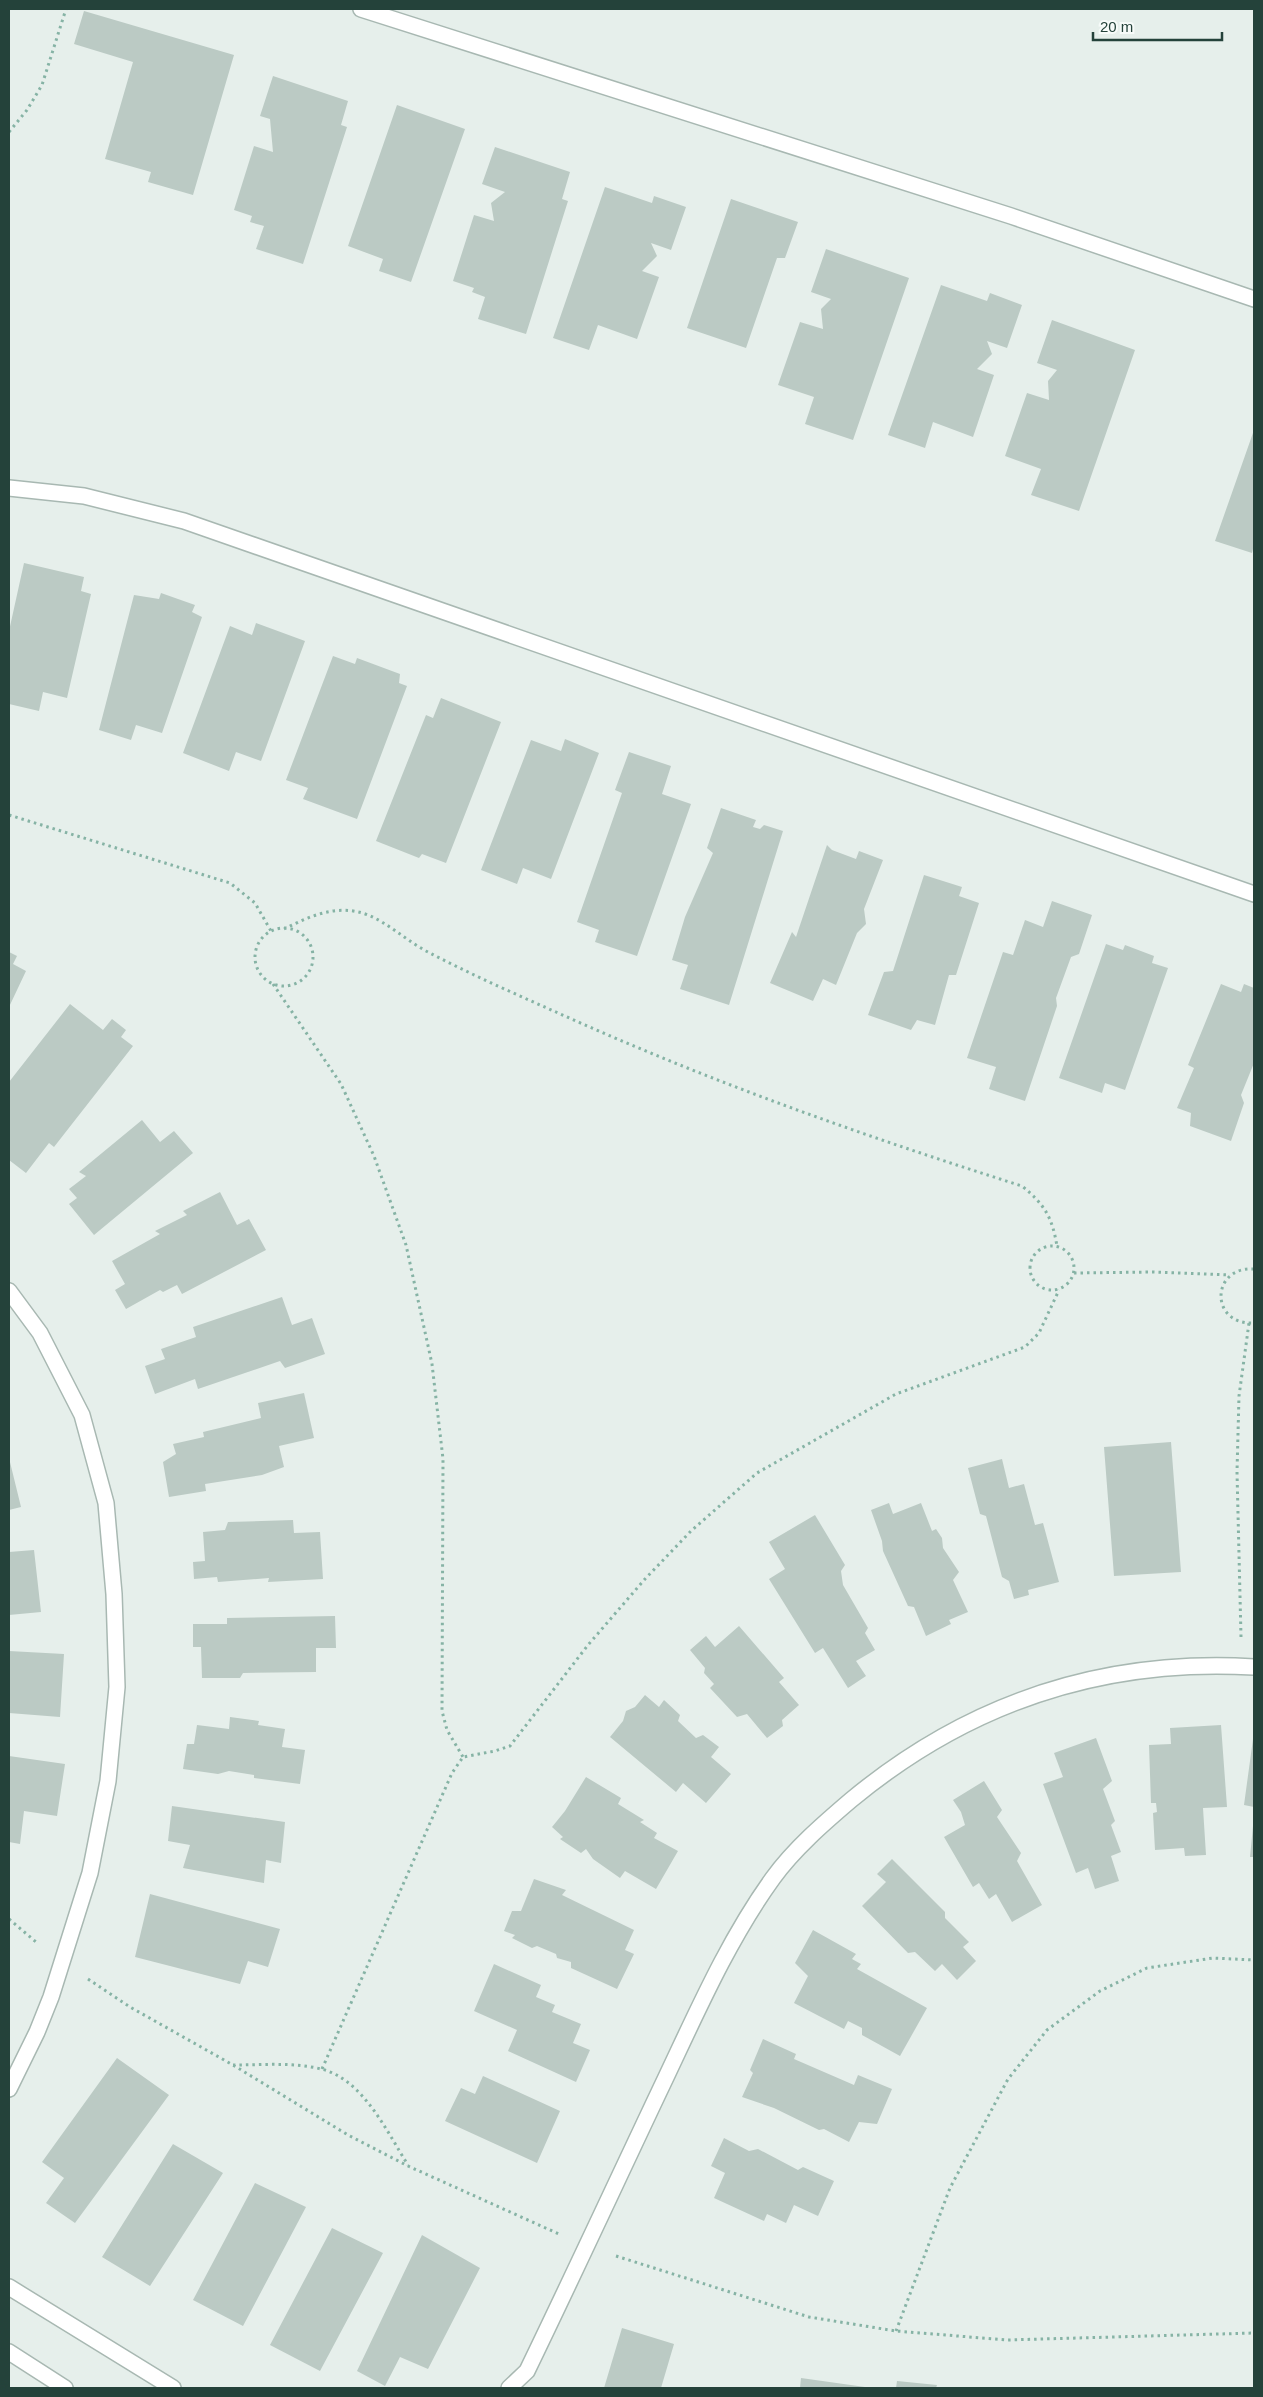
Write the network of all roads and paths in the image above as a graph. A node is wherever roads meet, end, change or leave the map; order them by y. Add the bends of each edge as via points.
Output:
1 (66, 9) edge
2 (361, 9) edge
3 (9, 132) edge
4 (1254, 299) edge
5 (9, 488) edge
6 (9, 815) edge
7 (1254, 894) edge
8 (284, 929) junction
9 (271, 931) junction
10 (273, 984) junction
11 (1057, 1246) junction
12 (1254, 1268) edge
13 (1074, 1273) junction
14 (1230, 1275) junction
15 (1059, 1290) junction
16 (9, 1291) edge
17 (1249, 1323) junction
18 (1254, 1323) edge
19 (1248, 1667) edge
20 (463, 1757) junction
21 (1254, 1960) edge
22 (62, 1963) junction
23 (232, 2064) junction
24 (322, 2069) junction
25 (9, 2089) edge
26 (408, 2166) junction
27 (586, 2247) junction
28 (9, 2287) edge
29 (896, 2331) junction
30 (1254, 2333) edge
31 (9, 2352) edge
32 (528, 2371) junction
33 (166, 2386) edge
34 (65, 2388) edge
35 (509, 2388) edge
36 (528, 2388) edge

1 - 3 path via 42,85
2 - 4 street via 1012,216
5 - 7 street via 84,496 184,521
6 - 9 path via 230,883 255,903
8 - 9 path
8 - 10 path via 296,931 306,939 312,950 313,963 308,975 298,983 286,986
8 - 11 path via 315,913 340,910 367,914 426,950 650,1053 809,1115 1022,1186 1040,1201 1053,1222
9 - 10 path via 261,940 256,964 262,976
10 - 20 path via 341,1084 374,1156 406,1245 432,1364 443,1459 442,1711 447,1730
11 - 13 path via 1068,1251 1074,1261
11 - 15 path via 1046,1246 1030,1262 1036,1285 1047,1290
12 - 14 path
13 - 14 path
13 - 15 path via 1069,1284
14 - 17 path via 1220,1296 1223,1308 1231,1318
15 - 20 path via 1039,1332 1025,1347 896,1394 757,1474 691,1531 645,1579 588,1645 510,1746
16 - 22 street via 40,1333 82,1415 106,1503 114,1594 116,1687 108,1781 90,1873
17 - 18 path
17 - 19 path via 1239,1396 1237,1472
19 - 27 street via 1181,1666 1120,1672 1061,1686 1004,1706 946,1733 891,1768 826,1821 775,1876 736,1933
20 - 24 path via 455,1766
21 - 29 path via 1213,1958 1147,1968 1100,1991 1047,2030 1008,2078 950,2188
22 - 23 path via 130,2007
22 - 25 street via 37,2032
23 - 24 path via 287,2064
23 - 26 path via 348,2135
24 - 26 path via 353,2086 376,2113
26 - 27 path
27 - 29 path via 810,2316
27 - 32 street
28 - 33 street
29 - 30 path via 1007,2340
31 - 34 street
32 - 35 street
32 - 36 street

